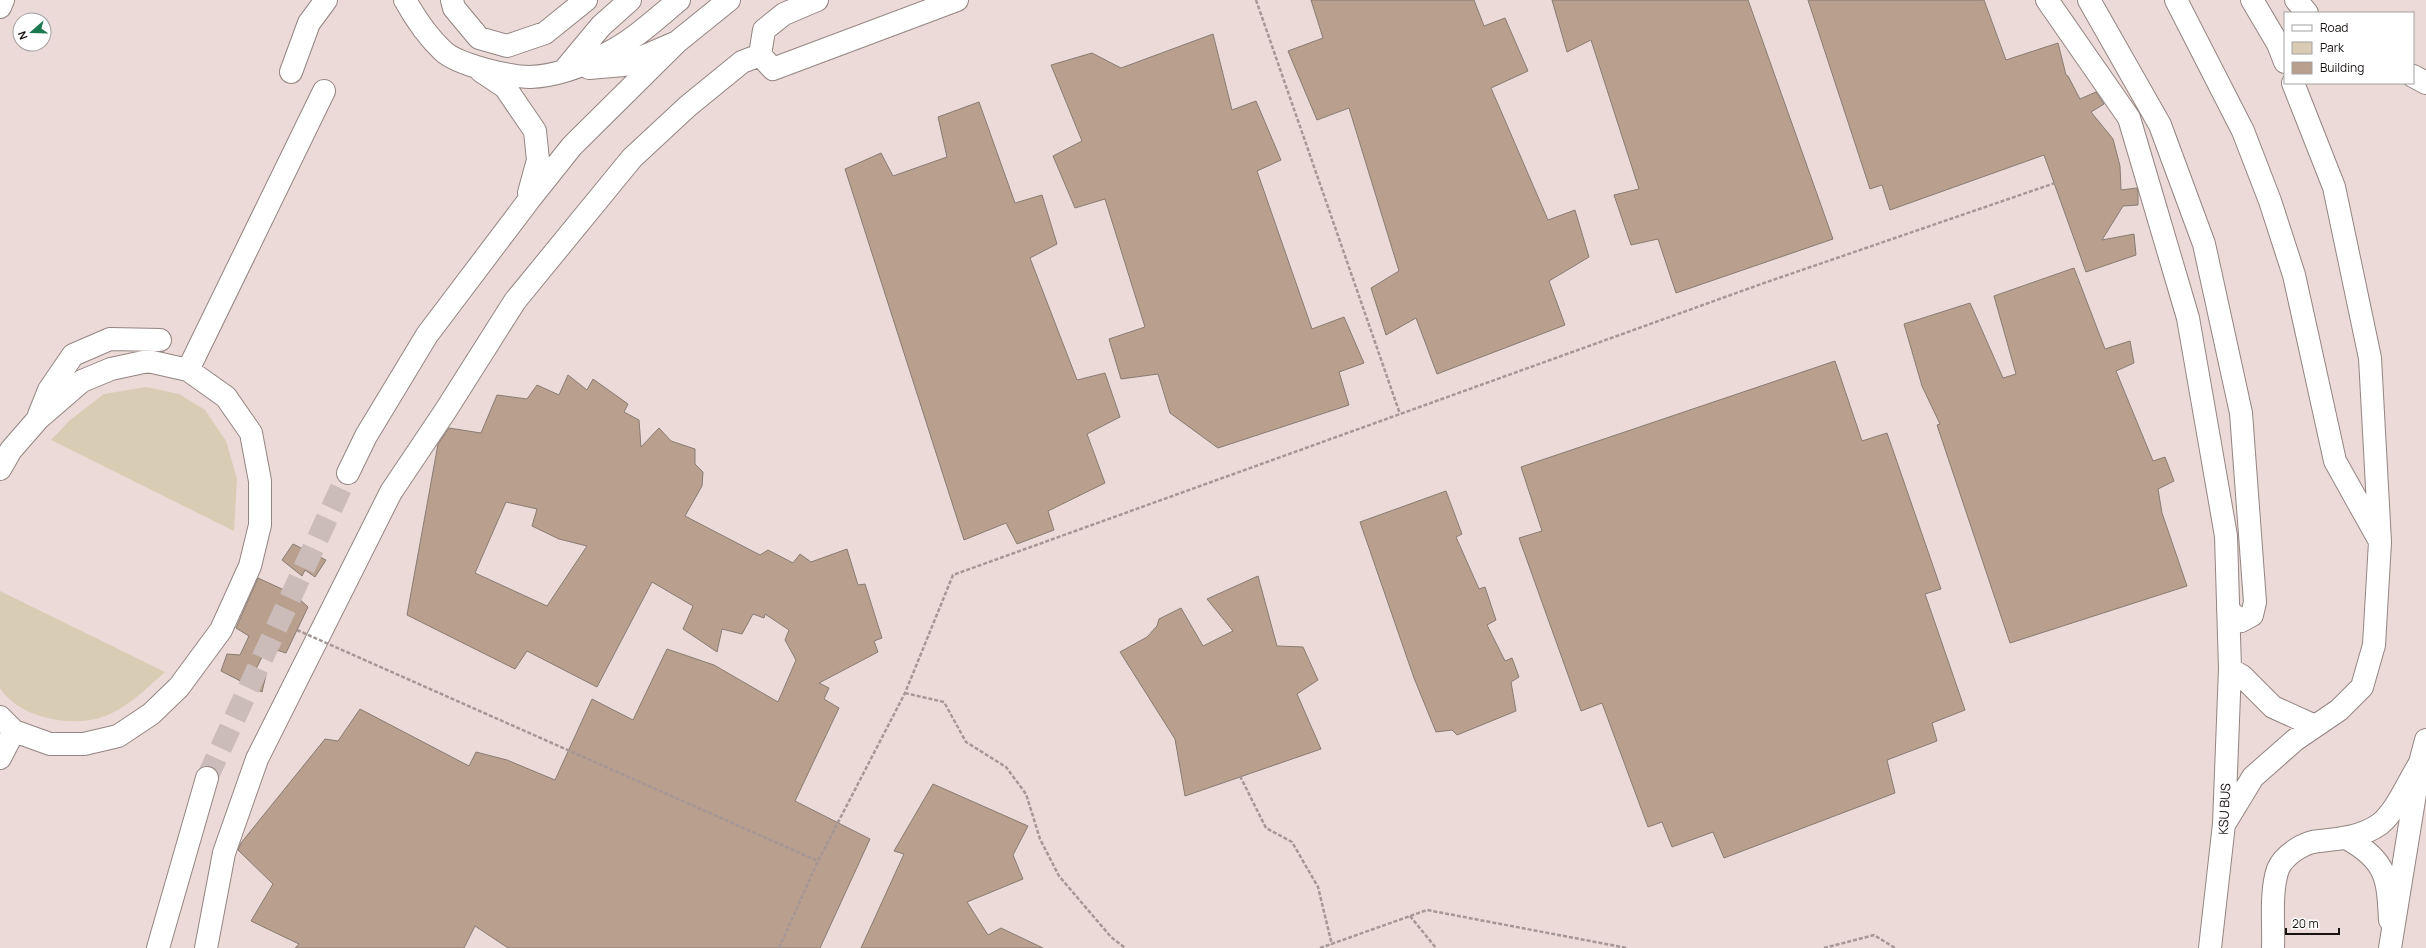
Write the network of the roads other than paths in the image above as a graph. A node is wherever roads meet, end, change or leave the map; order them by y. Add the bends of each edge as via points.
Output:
1 (3, 0) edge
2 (326, 0) edge
3 (405, 0) edge
4 (452, 0) edge
5 (586, 0) edge
6 (630, 0) edge
7 (679, 0) edge
8 (729, 0) edge
9 (816, 0) edge
10 (957, 0) edge
11 (2047, 0) edge
12 (2089, 0) edge
13 (2176, 0) edge
14 (2252, 0) edge
15 (2296, 0) edge
16 (0, 7) edge
17 (2306, 12) edge
18 (677, 42) junction
19 (760, 55) junction
20 (2284, 59) edge
21 (2126, 66) junction
22 (475, 67) junction
23 (564, 71) junction
24 (291, 72) dead end
25 (2414, 77) edge
26 (2103, 81) junction
27 (2426, 83) edge
28 (2293, 84) edge
29 (324, 91) dead end
30 (526, 204) junction
31 (160, 340) dead end
32 (188, 370) junction
33 (38, 419) junction
34 (4, 457) edge
35 (348, 473) tunnel mouth
36 (2380, 542) junction
37 (2228, 610) junction
38 (2230, 669) junction
39 (7, 724) edge
40 (2315, 726) junction
41 (2426, 740) edge
42 (0, 758) edge
43 (2420, 763) junction
44 (207, 778) tunnel mouth
45 (2224, 824) junction
46 (2348, 839) junction
47 (2391, 944) edge
48 (158, 948) edge
49 (206, 948) edge
50 (2210, 948) edge
51 (2273, 948) edge

1 - 16 main road
2 - 24 main road via 309,23
3 - 22 main road via 417,21 444,52
4 - 5 main road via 454,8 479,38 507,46 545,33
6 - 23 main road via 601,26
7 - 23 main road via 635,36 609,53
8 - 18 main road
9 - 19 main road via 784,14 764,30
10 - 19 main road via 773,69
11 - 26 main road, KSU BUS
12 - 21 main road
13 - 36 main road via 2243,131 2270,200 2294,275 2335,461
14 - 20 main road via 2278,44
15 - 17 main road
18 - 23 main road via 624,65
18 - 30 main road via 572,146
19 - 49 main road via 742,62 688,106 632,158 515,301 391,492 257,759 224,853
21 - 26 main road
21 - 37 main road via 2160,125 2204,244 2241,412 2255,602 2252,615 2241,621
22 - 23 main road via 530,77
22 - 30 main road via 505,87 535,131 538,160
25 - 27 main road
26 - 37 main road, KSU BUS via 2129,118 2188,318 2226,536
28 - 36 main road via 2334,187 2370,358
29 - 32 main road
30 - 35 main road via 427,335 366,436
31 - 33 main road via 110,340 73,354 49,390
32 - 33 main road via 148,361 111,369 82,381
32 - 39 main road via 226,397 251,433 260,481 260,525 250,566 221,630 179,687 151,714 118,736 84,744 50,744
33 - 34 main road
36 - 40 main road via 2374,645 2362,687 2339,710
37 - 38 main road, KSU BUS
38 - 40 main road via 2242,676 2273,707
38 - 45 main road, KSU BUS
39 - 42 main road
40 - 45 main road via 2253,777
41 - 43 main road
43 - 46 main road via 2389,814 2379,824
43 - 47 main road
44 - 48 main road
45 - 50 main road, KSU BUS
46 - 47 main road via 2364,848 2378,862 2388,884
46 - 51 main road via 2311,841 2295,850 2279,868 2274,896

